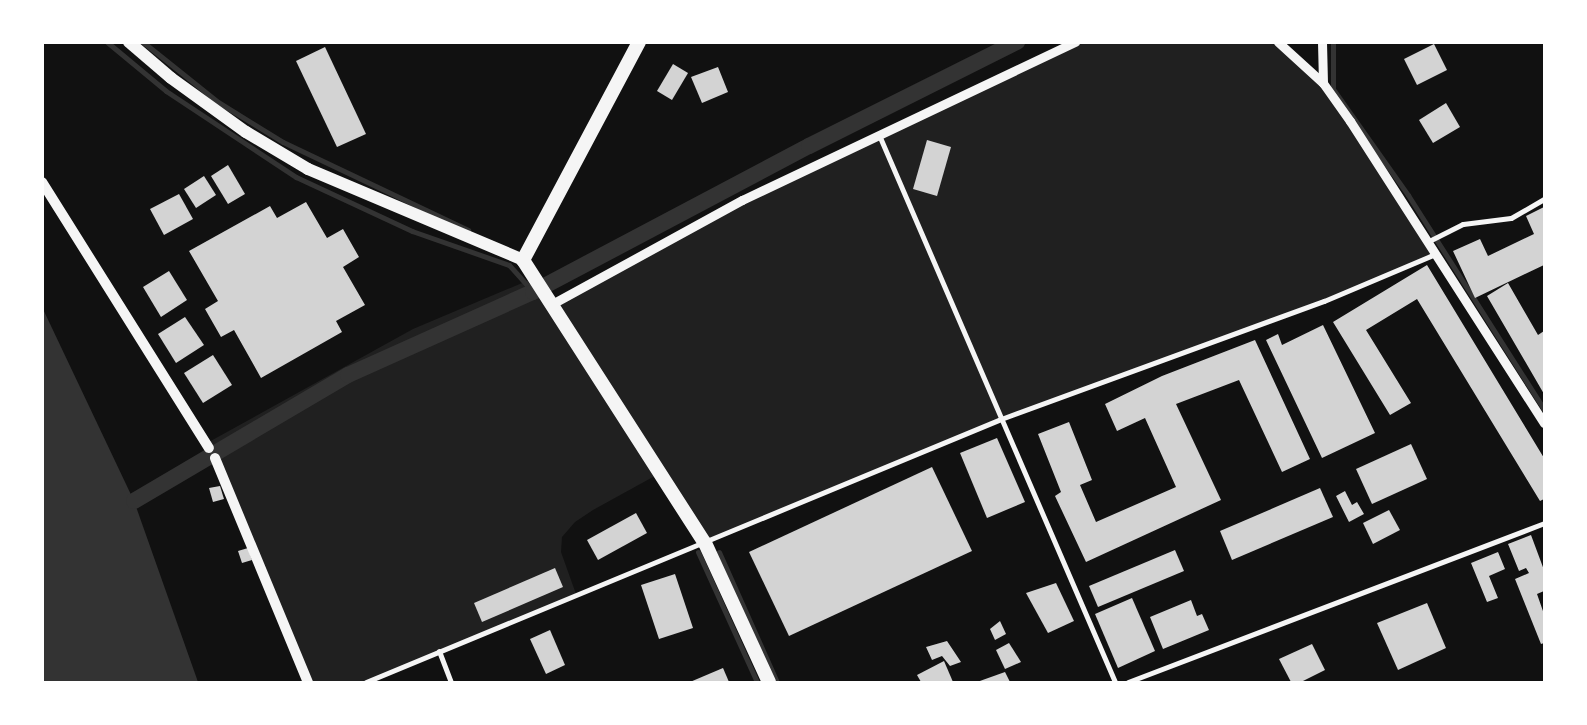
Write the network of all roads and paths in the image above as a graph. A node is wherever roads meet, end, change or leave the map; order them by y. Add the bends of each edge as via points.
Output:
1 (129, 42) edge
2 (639, 42) edge
3 (1075, 42) edge
4 (1278, 42) edge
5 (1322, 42) edge
6 (1323, 83) junction
7 (879, 135) junction
8 (42, 182) edge
9 (1544, 199) edge
10 (1427, 242) junction
11 (1435, 254) junction
12 (523, 260) junction
13 (552, 304) junction
14 (1001, 419) junction
15 (1544, 423) edge
16 (209, 448) dead end
17 (215, 458) dead end
18 (1544, 523) edge
19 (705, 543) junction
20 (439, 651) junction
21 (308, 682) edge
22 (366, 682) edge
23 (451, 682) edge
24 (769, 682) edge
25 (1115, 682) edge
26 (1128, 682) edge

1 - 12 main road via 171,78 308,169
2 - 12 highway
3 - 7 street
4 - 6 street
5 - 6 street
6 - 10 street
7 - 13 street via 742,200
7 - 14 street
8 - 16 main road
9 - 10 street via 1511,218 1463,224
10 - 11 street
11 - 14 street via 1324,301
11 - 15 street
12 - 13 highway
13 - 19 highway
14 - 19 street
14 - 25 street
17 - 21 main road
18 - 26 street
19 - 20 street
19 - 24 highway
20 - 22 street
20 - 23 street

